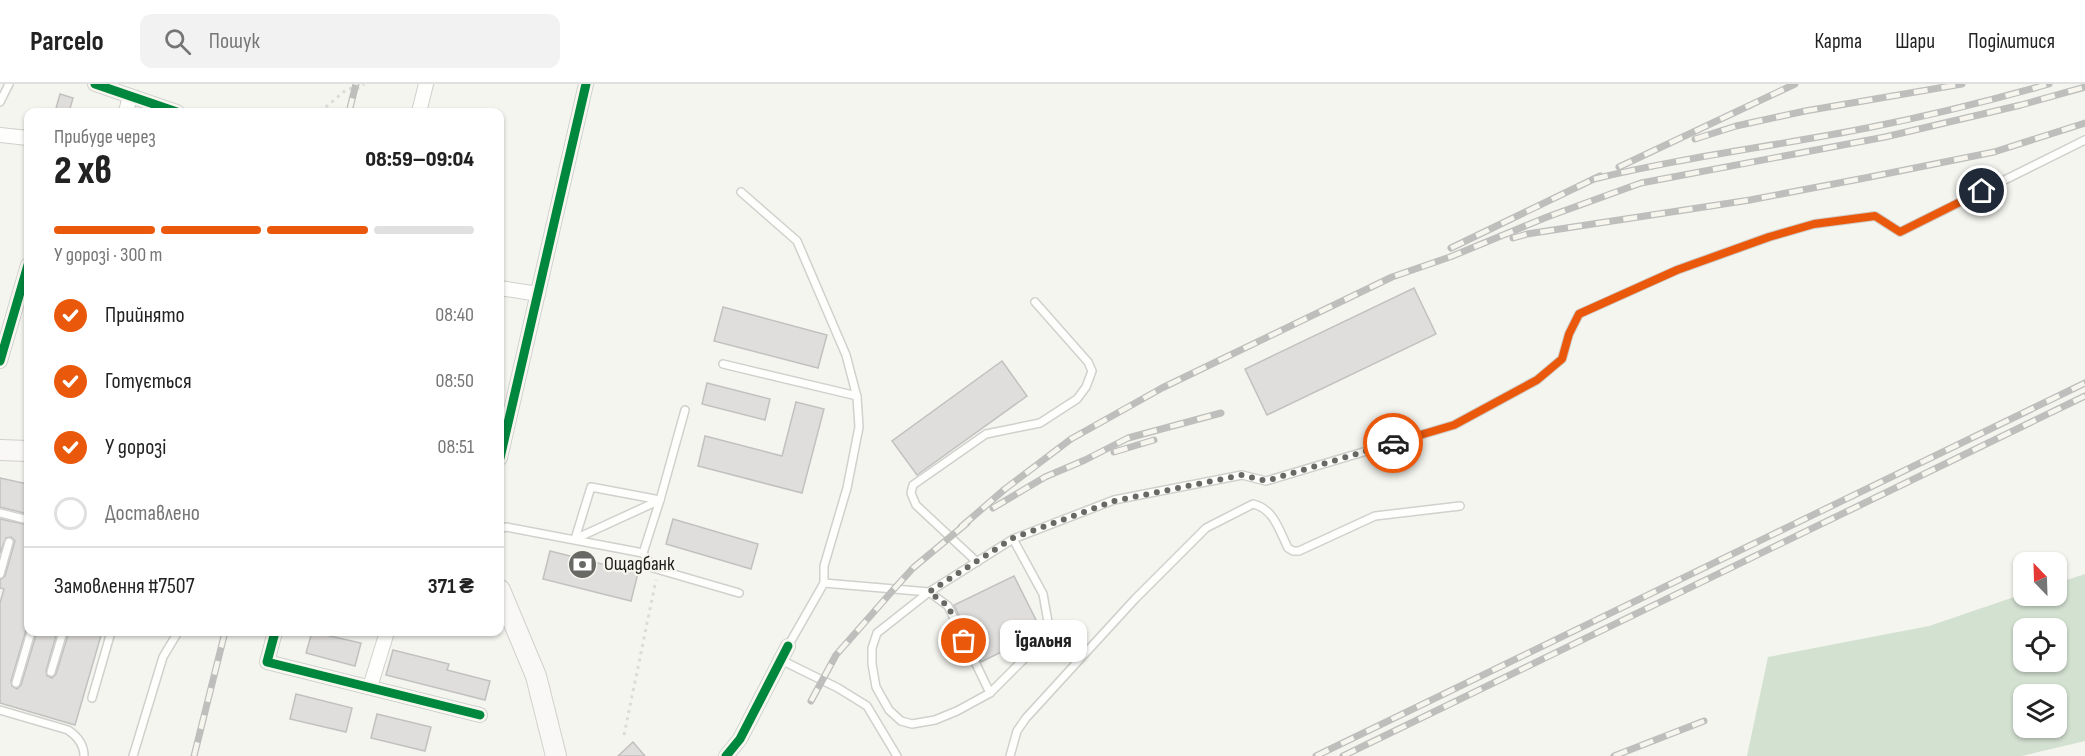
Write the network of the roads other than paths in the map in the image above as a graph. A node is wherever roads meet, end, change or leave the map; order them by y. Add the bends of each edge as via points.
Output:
1 (9, 84) edge
2 (95, 84) edge
3 (426, 84) edge
4 (586, 84) edge
5 (130, 96) junction
6 (0, 102) edge
7 (127, 108) edge
8 (165, 108) edge
9 (420, 108) edge
10 (0, 135) edge
11 (24, 138) edge
12 (2085, 140) edge
13 (741, 192) dead end
14 (24, 279) edge
15 (504, 289) edge
16 (538, 294) junction
17 (1035, 302) dead end
18 (0, 361) edge
19 (723, 364) dead end
20 (857, 396) junction
21 (685, 410) dead end
22 (504, 441) edge
23 (24, 448) edge
24 (0, 450) edge
25 (660, 500) junction
26 (1460, 506) dead end
27 (0, 513) edge
28 (24, 519) edge
29 (504, 528) edge
30 (1013, 538) junction
31 (574, 539) junction
32 (9, 542) dead end
33 (643, 553) junction
34 (977, 562) junction
35 (0, 574) edge
36 (824, 583) junction
37 (929, 592) junction
38 (739, 593) dead end
39 (504, 600) edge
40 (30, 636) edge
41 (62, 636) edge
42 (110, 636) edge
43 (176, 636) edge
44 (274, 636) edge
45 (386, 636) edge
46 (788, 646) joint
47 (781, 660) junction
48 (51, 672) dead end
49 (16, 683) dead end
50 (370, 687) junction
51 (990, 693) junction
52 (92, 698) dead end
53 (0, 710) edge
54 (480, 716) dead end
55 (84, 756) edge
56 (133, 756) edge
57 (555, 756) edge
58 (726, 756) edge
59 (897, 756) edge
60 (1010, 756) edge

1 - 6 lane
2 - 5 street
3 - 9 street
4 - 16 street
5 - 7 street
5 - 8 street
10 - 11 street
12 - 30 lane via 1900,232 1875,216 1814,224 1677,270 1601,304 1579,314 1562,359 1537,380 1454,425 1266,481 1242,475 1114,501
13 - 20 lane via 797,241 846,356
14 - 18 street
15 - 16 street
16 - 22 street
17 - 34 lane via 1088,362 1092,371 1086,387 1077,399 1040,423 986,434 913,485 916,505
19 - 20 lane
20 - 36 lane via 859,427 848,488 824,567
21 - 25 lane
23 - 24 main road
25 - 31 lane
25 - 31 lane via 591,487
25 - 33 lane
26 - 60 lane via 1376,516 1299,551 1288,548 1272,515 1263,506 1253,504 1206,528 1026,718 1017,731
27 - 28 lane
29 - 31 lane
30 - 34 lane
30 - 51 lane via 1043,594 1050,633
31 - 33 lane
32 - 35 lane
33 - 38 lane via 653,568
34 - 37 lane
36 - 37 lane
36 - 46 lane
37 - 51 lane via 948,606
37 - 51 lane via 877,633 872,664 876,687 889,710 901,721 912,724 935,720
39 - 57 main road via 536,676
40 - 49 lane
41 - 48 lane
42 - 52 lane
43 - 56 lane via 163,657
44 - 50 street via 267,662
45 - 50 street
46 - 47 street
47 - 58 street via 740,739
47 - 59 lane via 867,706
50 - 54 street
53 - 55 lane via 68,730 76,735

